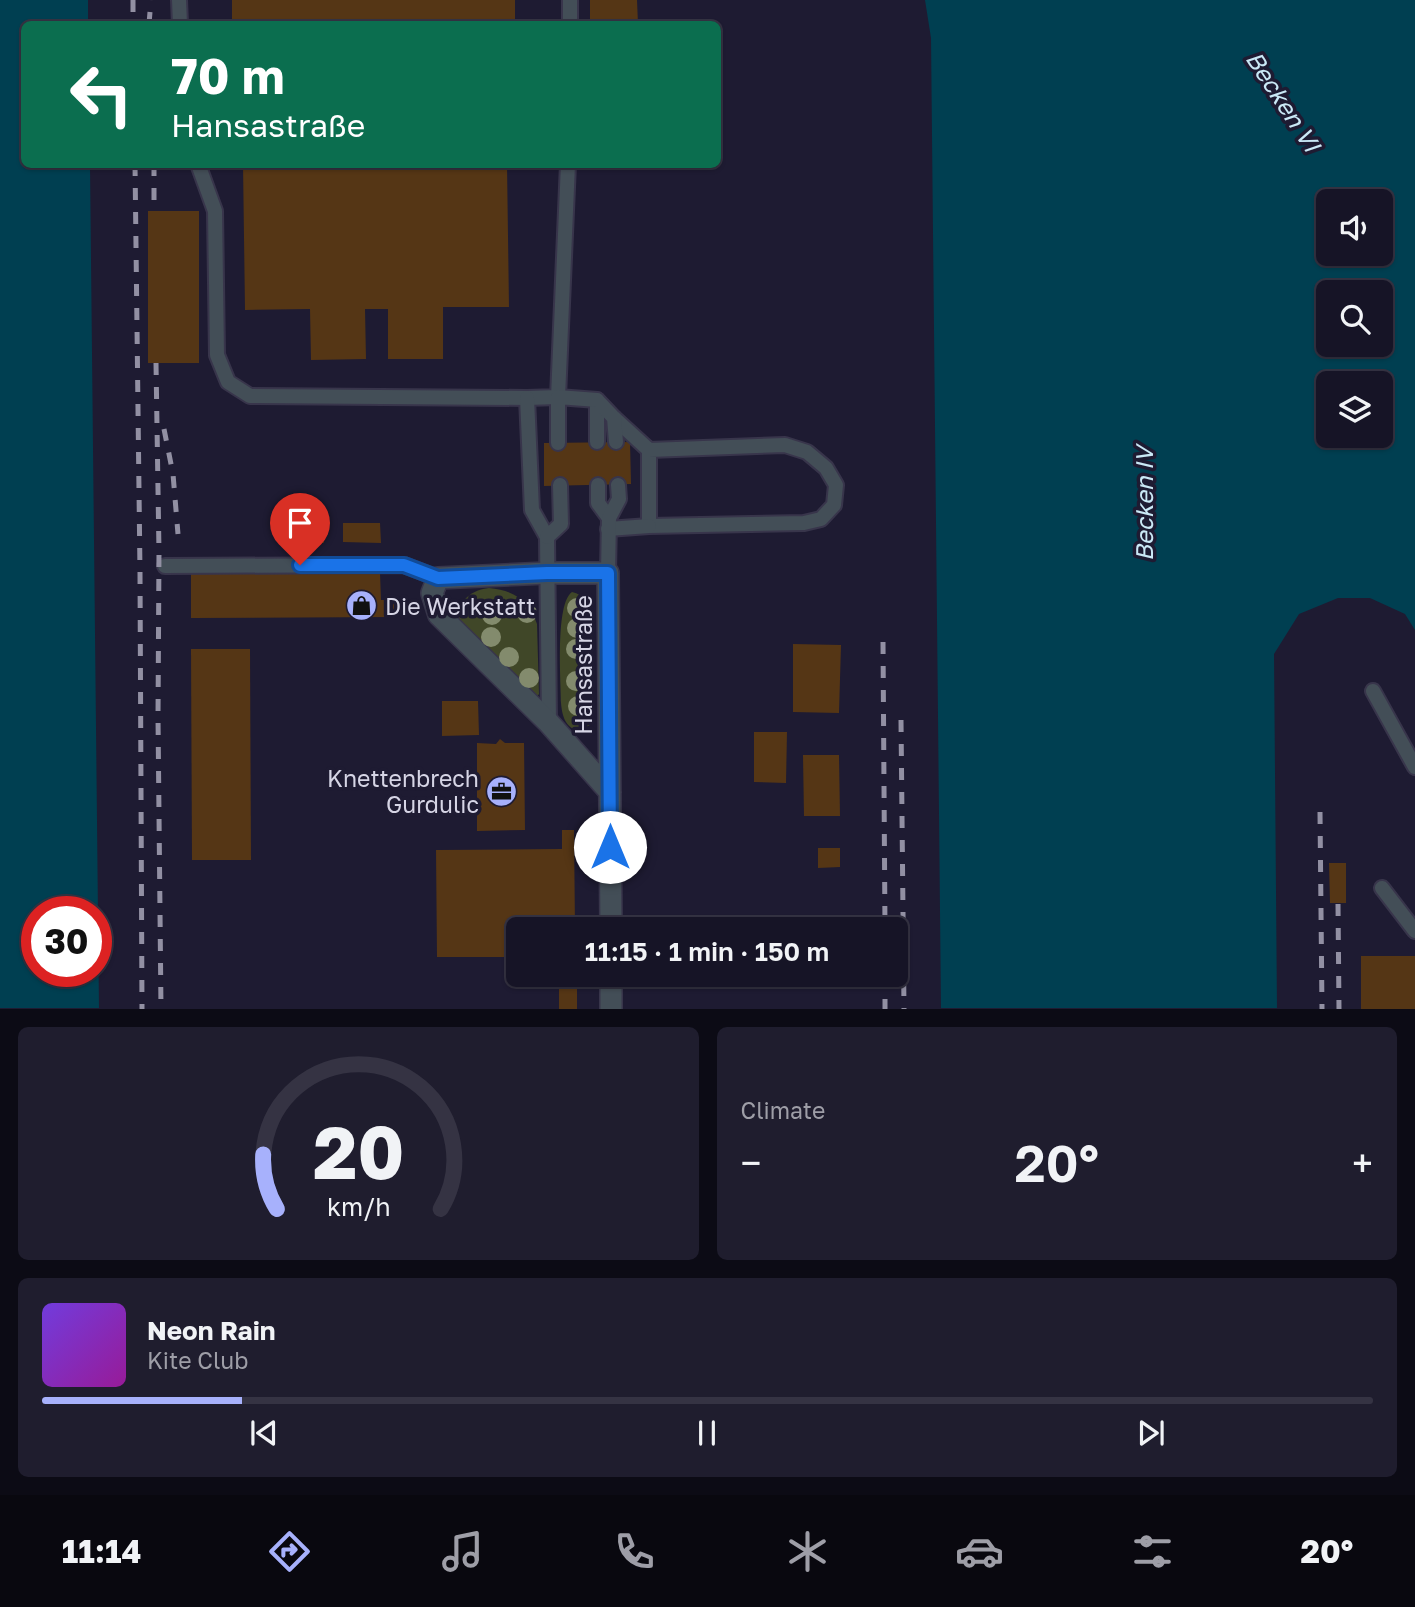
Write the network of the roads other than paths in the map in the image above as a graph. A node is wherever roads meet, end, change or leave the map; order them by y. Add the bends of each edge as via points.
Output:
1 (179, 0) edge
2 (570, 0) edge
3 (180, 21) edge
4 (570, 21) edge
5 (199, 168) edge
6 (568, 168) edge
7 (558, 397) junction
8 (527, 398) junction
9 (597, 400) junction
10 (614, 418) junction
11 (597, 442) dead end
12 (616, 442) dead end
13 (558, 443) dead end
14 (649, 450) junction
15 (560, 485) dead end
16 (598, 485) dead end
17 (618, 485) dead end
18 (609, 523) junction
19 (649, 526) junction
20 (547, 537) junction
21 (165, 566) dead end
22 (547, 573) junction
23 (608, 573) junction
24 (438, 578) junction
25 (1373, 691) dead end
26 (549, 723) junction
27 (1415, 768) edge
28 (610, 792) junction
29 (1382, 888) dead end
30 (611, 917) edge
31 (1415, 931) edge
32 (611, 987) edge
33 (611, 1009) edge

1 - 3 lane
2 - 4 lane
5 - 8 lane via 215,211 217,355 228,382 250,396
6 - 7 lane
7 - 8 lane
7 - 9 lane
7 - 13 lane
8 - 20 lane via 532,510
9 - 10 lane
9 - 11 lane
10 - 12 lane
10 - 14 lane
14 - 19 lane
14 - 19 lane via 785,445 807,452 827,468 836,485 834,505 821,519 804,523
15 - 20 lane via 561,524
16 - 18 lane via 598,503
17 - 18 lane via 619,499
18 - 19 lane
18 - 23 lane
20 - 22 lane
21 - 24 lane via 404,565
22 - 23 street, Hansastraße
22 - 24 street, Hansastraße
22 - 26 lane
23 - 28 street, Hansastraße
24 - 26 street, Hansastraße via 432,593 439,615
25 - 27 lane
26 - 28 street, Hansastraße
28 - 30 street, Hansastraße
29 - 31 lane
32 - 33 street

